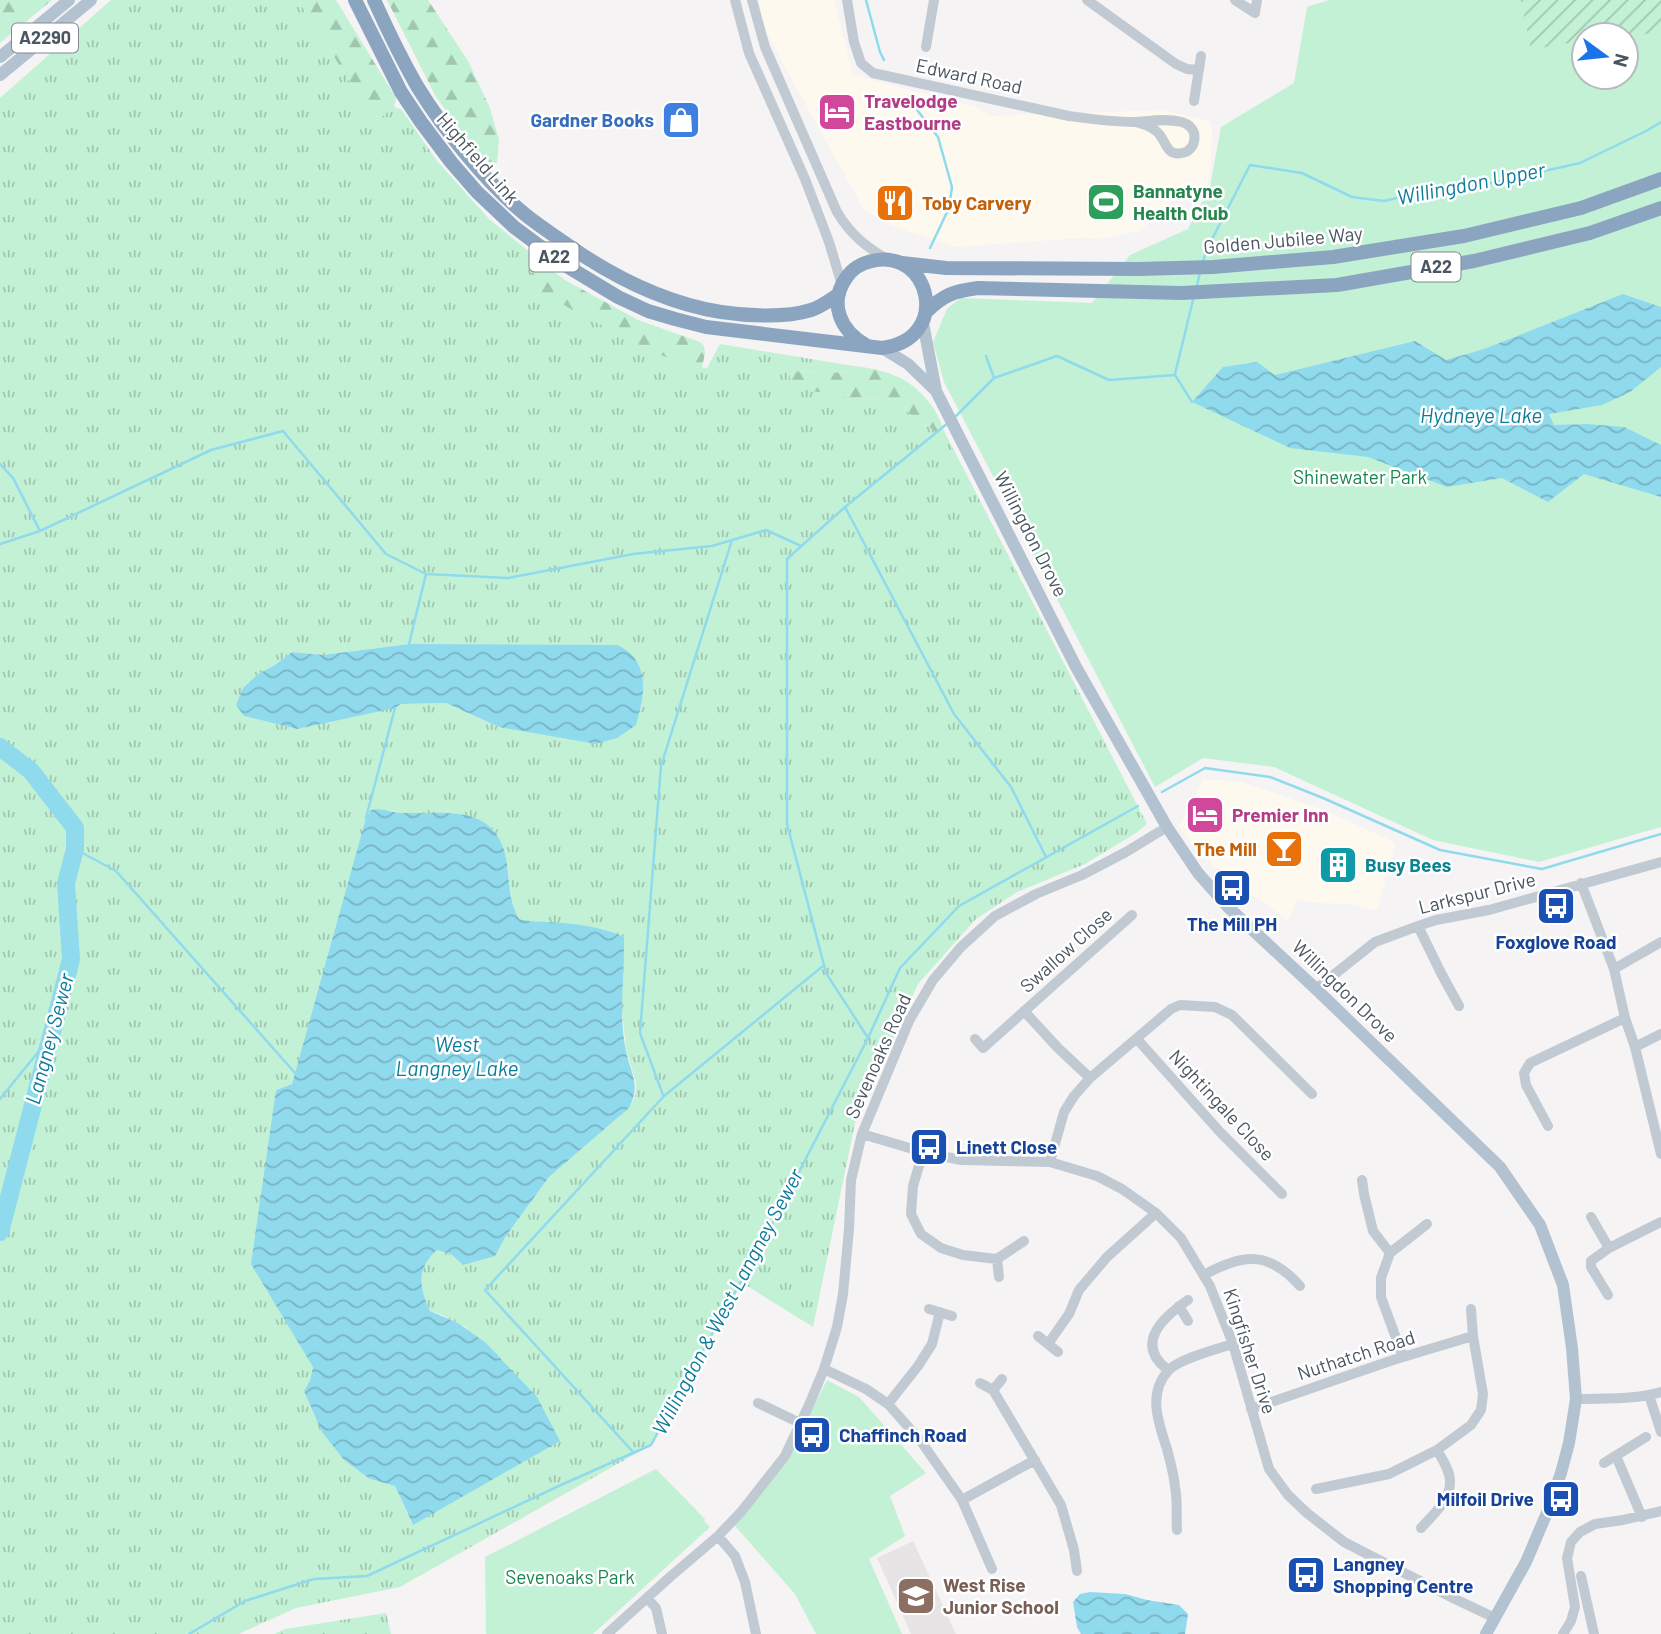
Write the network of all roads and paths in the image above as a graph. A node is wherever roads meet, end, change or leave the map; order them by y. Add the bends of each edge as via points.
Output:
1 (69, 0) edge
2 (91, 0) edge
3 (355, 0) edge
4 (374, 0) edge
5 (735, 0) edge
6 (752, 0) edge
7 (847, 0) edge
8 (934, 0) edge
9 (1087, 0) edge
10 (1235, 0) edge
11 (1257, 0) edge
12 (926, 47) dead end
13 (1201, 56) dead end
14 (0, 58) edge
15 (1199, 70) junction
16 (0, 75) edge
17 (1194, 101) dead end
18 (1136, 122) junction
19 (1661, 179) edge
20 (1661, 208) edge
21 (894, 261) junction
22 (840, 290) junction
23 (924, 317) junction
24 (866, 345) junction
25 (882, 348) junction
26 (936, 391) junction
27 (1167, 827) junction
28 (1661, 862) edge
29 (1581, 883) junction
30 (1132, 915) dead end
31 (1418, 926) junction
32 (1661, 942) edge
33 (1614, 969) junction
34 (1316, 989) junction
35 (1459, 1006) dead end
36 (1024, 1012) junction
37 (1625, 1018) junction
38 (1661, 1034) edge
39 (975, 1039) dead end
40 (1137, 1039) junction
41 (1635, 1047) junction
42 (1090, 1077) junction
43 (1312, 1094) dead end
44 (1548, 1126) dead end
45 (862, 1133) junction
46 (1660, 1148) edge
47 (923, 1152) junction
48 (1050, 1163) junction
49 (1362, 1180) dead end
50 (1282, 1194) dead end
51 (1156, 1213) junction
52 (1591, 1217) dead end
53 (1661, 1222) edge
54 (1427, 1224) dead end
55 (1024, 1241) dead end
56 (1609, 1248) junction
57 (1390, 1253) junction
58 (997, 1259) junction
59 (1204, 1275) junction
60 (999, 1277) dead end
61 (1300, 1286) dead end
62 (1608, 1295) dead end
63 (1188, 1300) dead end
64 (1179, 1307) junction
65 (929, 1309) dead end
66 (1471, 1309) dead end
67 (940, 1312) junction
68 (952, 1316) dead end
69 (1188, 1321) dead end
70 (1038, 1336) dead end
71 (1473, 1336) junction
72 (1233, 1343) junction
73 (1048, 1344) junction
74 (1058, 1352) dead end
75 (1403, 1357) junction
76 (824, 1369) junction
77 (1168, 1370) junction
78 (1002, 1380) dead end
79 (980, 1383) dead end
80 (993, 1390) junction
81 (1661, 1392) edge
82 (1649, 1395) junction
83 (1576, 1399) junction
84 (758, 1403) dead end
85 (888, 1404) junction
86 (1251, 1409) junction
87 (800, 1423) junction
88 (1661, 1432) edge
89 (1646, 1437) dead end
90 (1437, 1450) junction
91 (1616, 1456) junction
92 (1035, 1460) junction
93 (1604, 1463) dead end
94 (1316, 1489) dead end
95 (962, 1500) junction
96 (1661, 1511) edge
97 (1642, 1517) junction
98 (1421, 1528) dead end
99 (1177, 1530) dead end
100 (718, 1536) junction
101 (992, 1569) dead end
102 (1077, 1571) dead end
103 (1581, 1576) dead end
104 (646, 1598) junction
105 (1496, 1618) junction
106 (607, 1634) edge
107 (662, 1634) edge
108 (756, 1634) edge
109 (1486, 1634) edge
110 (1563, 1634) edge
111 (1594, 1634) edge

1 - 14 main road, A2290
2 - 16 main road, A2290
3 - 24 highway, Highfield Link / A22 via 401,92 451,162 514,227 565,265 628,302 685,322
4 - 22 highway, Highfield Link / A22 via 417,86 476,164 525,215 608,271 661,296 732,314 810,311
5 - 22 street via 749,53 829,242
6 - 21 street via 765,47 837,212 856,238
7 - 18 street, Edward Road via 861,62 873,73 1069,116
8 - 12 street
9 - 15 street via 1176,64
10 - 11 street via 1255,13
13 - 15 street
15 - 17 street
18 - 18 street, Edward Road via 1185,123 1194,132 1193,144 1184,153 1172,152 1156,131
19 - 21 highway, Golden Jubilee Way / A22 via 1581,208 1464,236 1333,257 1188,268 976,269
20 - 23 highway, A22 via 1590,233 1474,261 1337,285 1205,293 978,288 952,292
21 - 22 highway via 866,262 848,275
21 - 23 highway via 911,269 924,288
22 - 24 highway via 838,307 846,330
23 - 25 highway via 906,342
23 - 26 main road, Willingdon Drove
24 - 25 highway
25 - 26 main road, Willingdon Drove via 908,364
26 - 27 main road, Willingdon Drove via 1076,667
27 - 34 main road, Willingdon Drove via 1198,873 1228,906
27 - 45 street, Sevenoaks Road via 1082,875 995,916 961,947 933,980 909,1021
28 - 29 street, Larkspur Drive
29 - 31 street, Larkspur Drive
29 - 33 street
30 - 36 street, Swallow Close
31 - 34 street, Larkspur Drive via 1375,942
31 - 35 street
32 - 33 street
33 - 37 street
34 - 83 main road, Willingdon Drove via 1500,1167 1540,1225 1563,1285
36 - 39 street, Swallow Close via 983,1048
36 - 42 street, Swallow Close
37 - 41 street
37 - 44 street via 1530,1063 1524,1073 1526,1085
38 - 41 street
40 - 42 street
40 - 43 street via 1180,1005 1215,1007 1232,1015
40 - 50 street, Nightingale Close
41 - 46 street
42 - 48 street via 1063,1112
45 - 47 street, Kingfisher Drive
45 - 76 street, Sevenoaks Road via 851,1180 841,1305
47 - 48 street, Kingfisher Drive via 961,1160
47 - 58 street via 912,1186 911,1214 921,1234 940,1248
48 - 51 street, Kingfisher Drive via 1097,1176
49 - 57 street via 1373,1231
51 - 59 street, Kingfisher Drive via 1181,1238
51 - 73 street via 1107,1257 1079,1290
52 - 56 street
53 - 56 street
54 - 57 street
55 - 58 street
56 - 62 street via 1591,1261
57 - 75 street via 1381,1279 1381,1297
58 - 60 street
59 - 61 street via 1240,1259 1260,1260 1275,1264
59 - 72 street, Kingfisher Drive
63 - 64 street
64 - 69 street
64 - 77 street via 1152,1339 1152,1352
65 - 67 street
66 - 71 street
67 - 68 street
67 - 85 street via 932,1344
70 - 73 street
71 - 75 street, Nuthatch Road
71 - 90 street via 1483,1394 1480,1410 1471,1425
72 - 77 street
72 - 86 street, Kingfisher Drive
73 - 74 street
75 - 86 street, Nuthatch Road
76 - 85 street
76 - 87 street, Sevenoaks Road
77 - 99 street via 1155,1403 1176,1488
78 - 80 street
79 - 80 street
80 - 92 street
81 - 82 street
82 - 83 street
82 - 88 street
83 - 105 main road, Willingdon Drove via 1569,1443 1549,1508
84 - 87 street
85 - 95 street
86 - 105 street, Kingfisher Drive via 1269,1469 1307,1513 1344,1542
87 - 100 street, Sevenoaks Road via 785,1456
89 - 91 street
90 - 94 street via 1390,1474
90 - 98 street via 1450,1479 1448,1493
91 - 93 street
91 - 97 street
92 - 95 street
92 - 102 street via 1061,1505
95 - 101 street
96 - 97 street
97 - 110 street via 1595,1524 1571,1542 1567,1558 1575,1607
100 - 104 street, Sevenoaks Road
100 - 108 street via 735,1556
103 - 111 street
104 - 106 street, Sevenoaks Road
104 - 107 street via 656,1608
105 - 109 main road, Willingdon Drove

